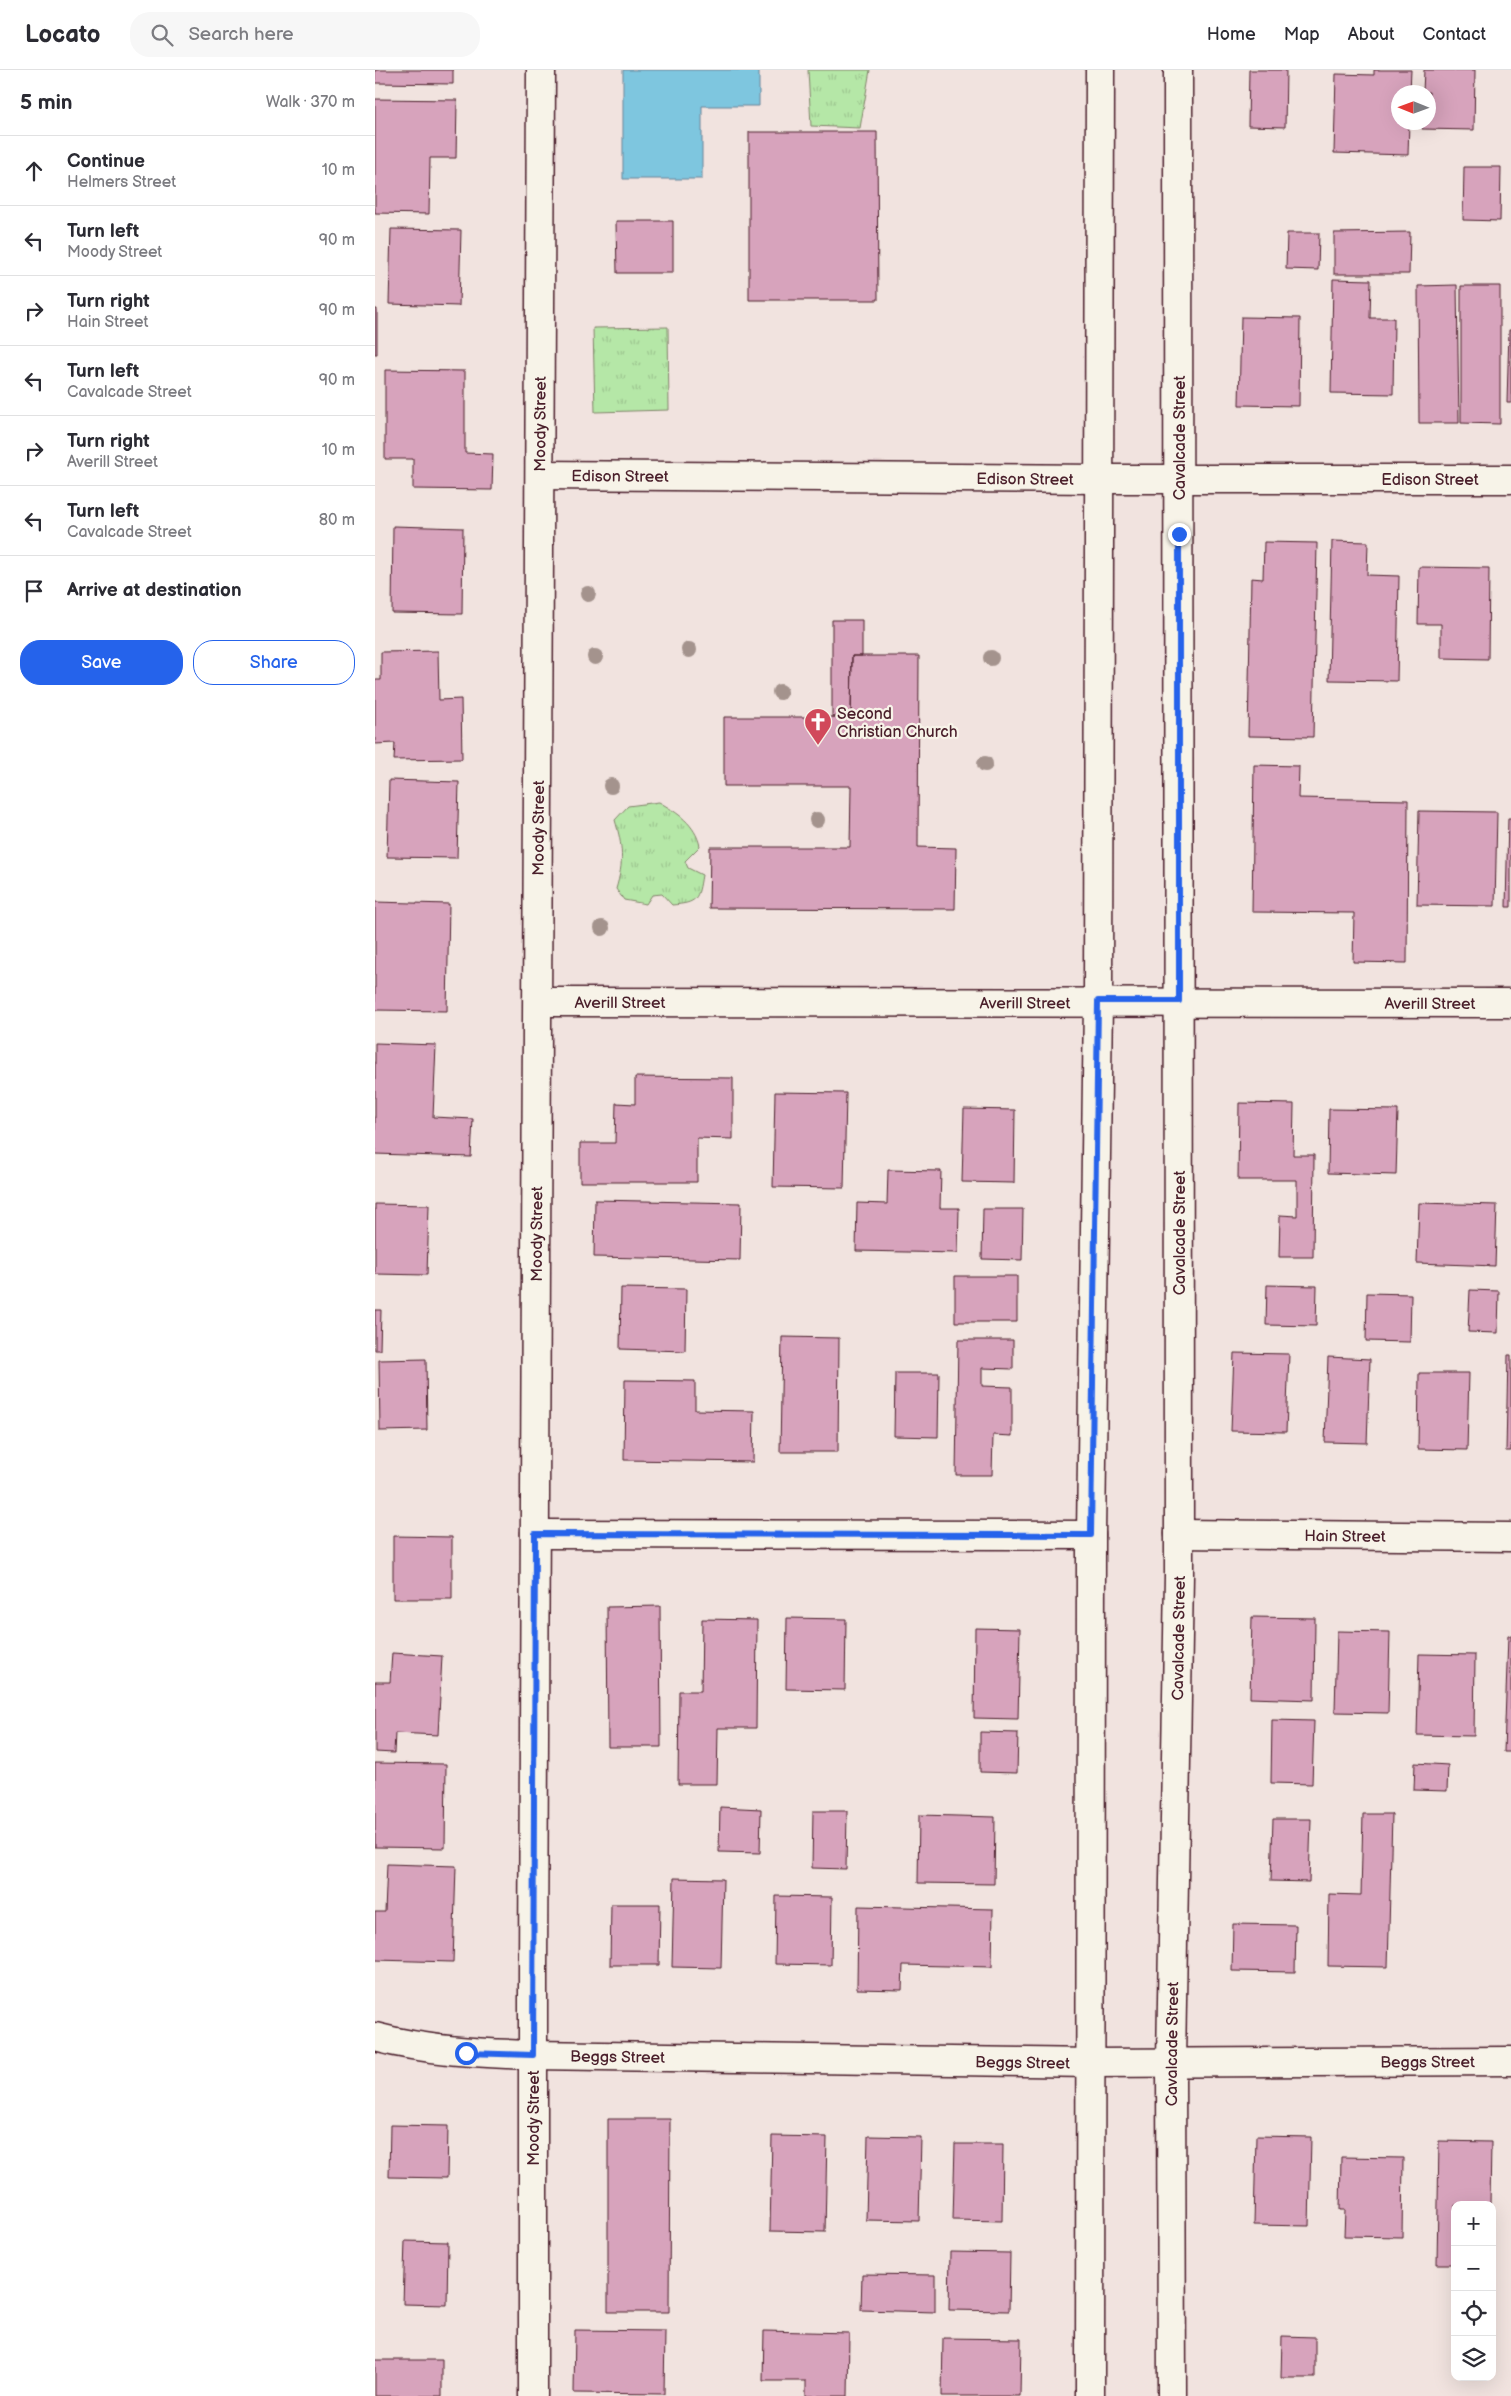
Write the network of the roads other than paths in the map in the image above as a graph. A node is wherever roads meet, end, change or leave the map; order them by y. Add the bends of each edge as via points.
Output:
1 (541, 70) edge
2 (1100, 70) edge
3 (1178, 70) edge
4 (540, 475) junction
5 (1099, 479) junction
6 (1511, 479) edge
7 (1179, 480) junction
8 (1098, 1001) junction
9 (1179, 1001) junction
10 (539, 1002) junction
11 (1511, 1003) edge
12 (535, 1534) junction
13 (1179, 1534) junction
14 (1091, 1535) junction
15 (1511, 1537) edge
16 (375, 2037) edge
17 (533, 2055) junction
18 (1511, 2061) edge
19 (1171, 2062) junction
20 (1092, 2063) junction
21 (533, 2396) edge
22 (1090, 2396) edge
23 (1172, 2396) edge

1 - 4 street, Moody Street
2 - 5 street
3 - 7 street, Cavalcade Street
4 - 5 street, Edison Street
4 - 10 street, Moody Street
5 - 7 street, Edison Street
5 - 8 street
6 - 7 street, Edison Street
7 - 9 street, Cavalcade Street
8 - 9 street, Averill Street
8 - 10 street, Averill Street
8 - 14 street
9 - 11 street, Averill Street
9 - 13 street, Cavalcade Street
10 - 12 street, Moody Street
12 - 14 street
12 - 17 street, Moody Street
13 - 15 street, Hain Street
13 - 19 street, Cavalcade Street
14 - 20 street
16 - 17 street, Beggs Street via 466,2053
17 - 20 street, Beggs Street
17 - 21 street, Moody Street
18 - 19 street, Beggs Street
19 - 20 street, Beggs Street
19 - 23 street, Cavalcade Street
20 - 22 street

